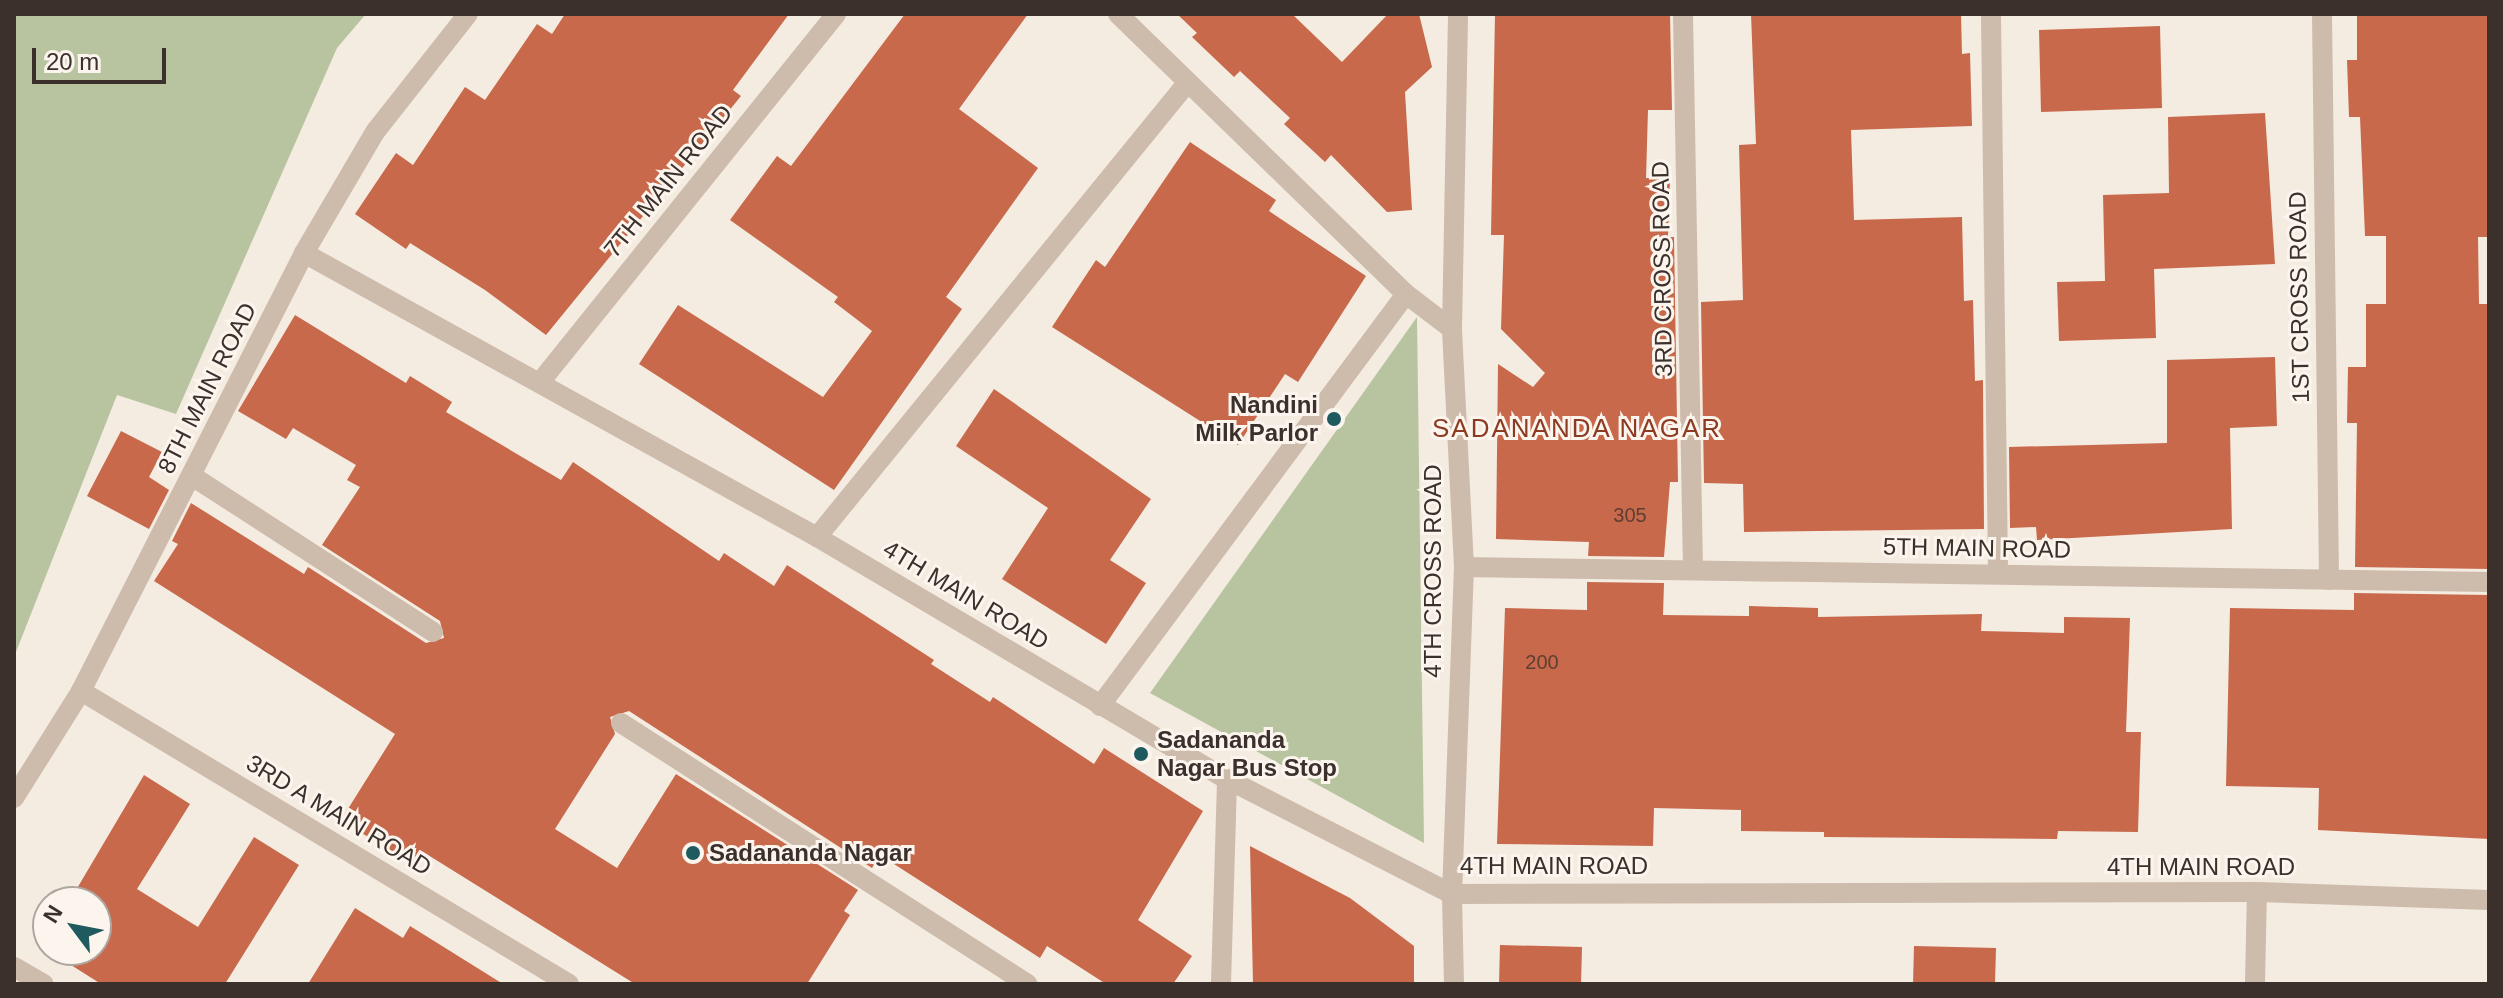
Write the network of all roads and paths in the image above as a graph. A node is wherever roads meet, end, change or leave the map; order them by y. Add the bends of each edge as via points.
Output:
1 (468, 14) edge
2 (836, 14) edge
3 (1118, 14) edge
4 (1458, 14) edge
5 (1683, 14) edge
6 (1991, 14) edge
7 (2322, 14) edge
8 (1188, 82) junction
9 (304, 253) junction
10 (1406, 294) junction
11 (1452, 329) junction
12 (541, 381) junction
13 (192, 476) junction
14 (817, 537) junction
15 (1464, 567) junction
16 (1693, 570) junction
17 (1998, 574) junction
18 (2329, 580) junction
19 (2489, 582) edge
20 (433, 632) dead end
21 (81, 691) junction
22 (1100, 706) junction
23 (621, 723) dead end
24 (1227, 779) junction
25 (14, 798) edge
26 (2257, 892) junction
27 (1452, 894) junction
28 (2489, 900) edge
29 (14, 967) edge
30 (43, 984) edge
31 (569, 984) edge
32 (1028, 984) edge
33 (1221, 984) edge
34 (1454, 984) edge
35 (2255, 984) edge

1 - 9 street, 8TH MAIN ROAD via 375,132
2 - 12 street, 7TH MAIN ROAD
3 - 8 street
4 - 11 street, 4TH CROSS ROAD
5 - 16 street, 3RD CROSS ROAD
6 - 17 street
7 - 18 street, 1ST CROSS ROAD
8 - 10 street
8 - 14 street
9 - 12 street, 4TH MAIN ROAD
9 - 13 street, 8TH MAIN ROAD
10 - 11 street
10 - 22 street
11 - 15 street, 4TH CROSS ROAD
12 - 14 street, 4TH MAIN ROAD
13 - 20 street
13 - 21 street, 8TH MAIN ROAD
14 - 22 street, 4TH MAIN ROAD
15 - 16 street, 5TH MAIN ROAD
15 - 27 street, 4TH CROSS ROAD
16 - 17 street, 5TH MAIN ROAD
17 - 18 street, 5TH MAIN ROAD
18 - 19 street, 5TH MAIN ROAD
21 - 25 street, 8TH MAIN ROAD
21 - 31 street, 3RD A MAIN ROAD
22 - 24 street, 4TH MAIN ROAD
23 - 32 street
24 - 27 street, 4TH MAIN ROAD
24 - 33 street
26 - 27 street, 4TH MAIN ROAD
26 - 28 street, 4TH MAIN ROAD
26 - 35 street
27 - 34 street, 4TH CROSS ROAD
29 - 30 street

